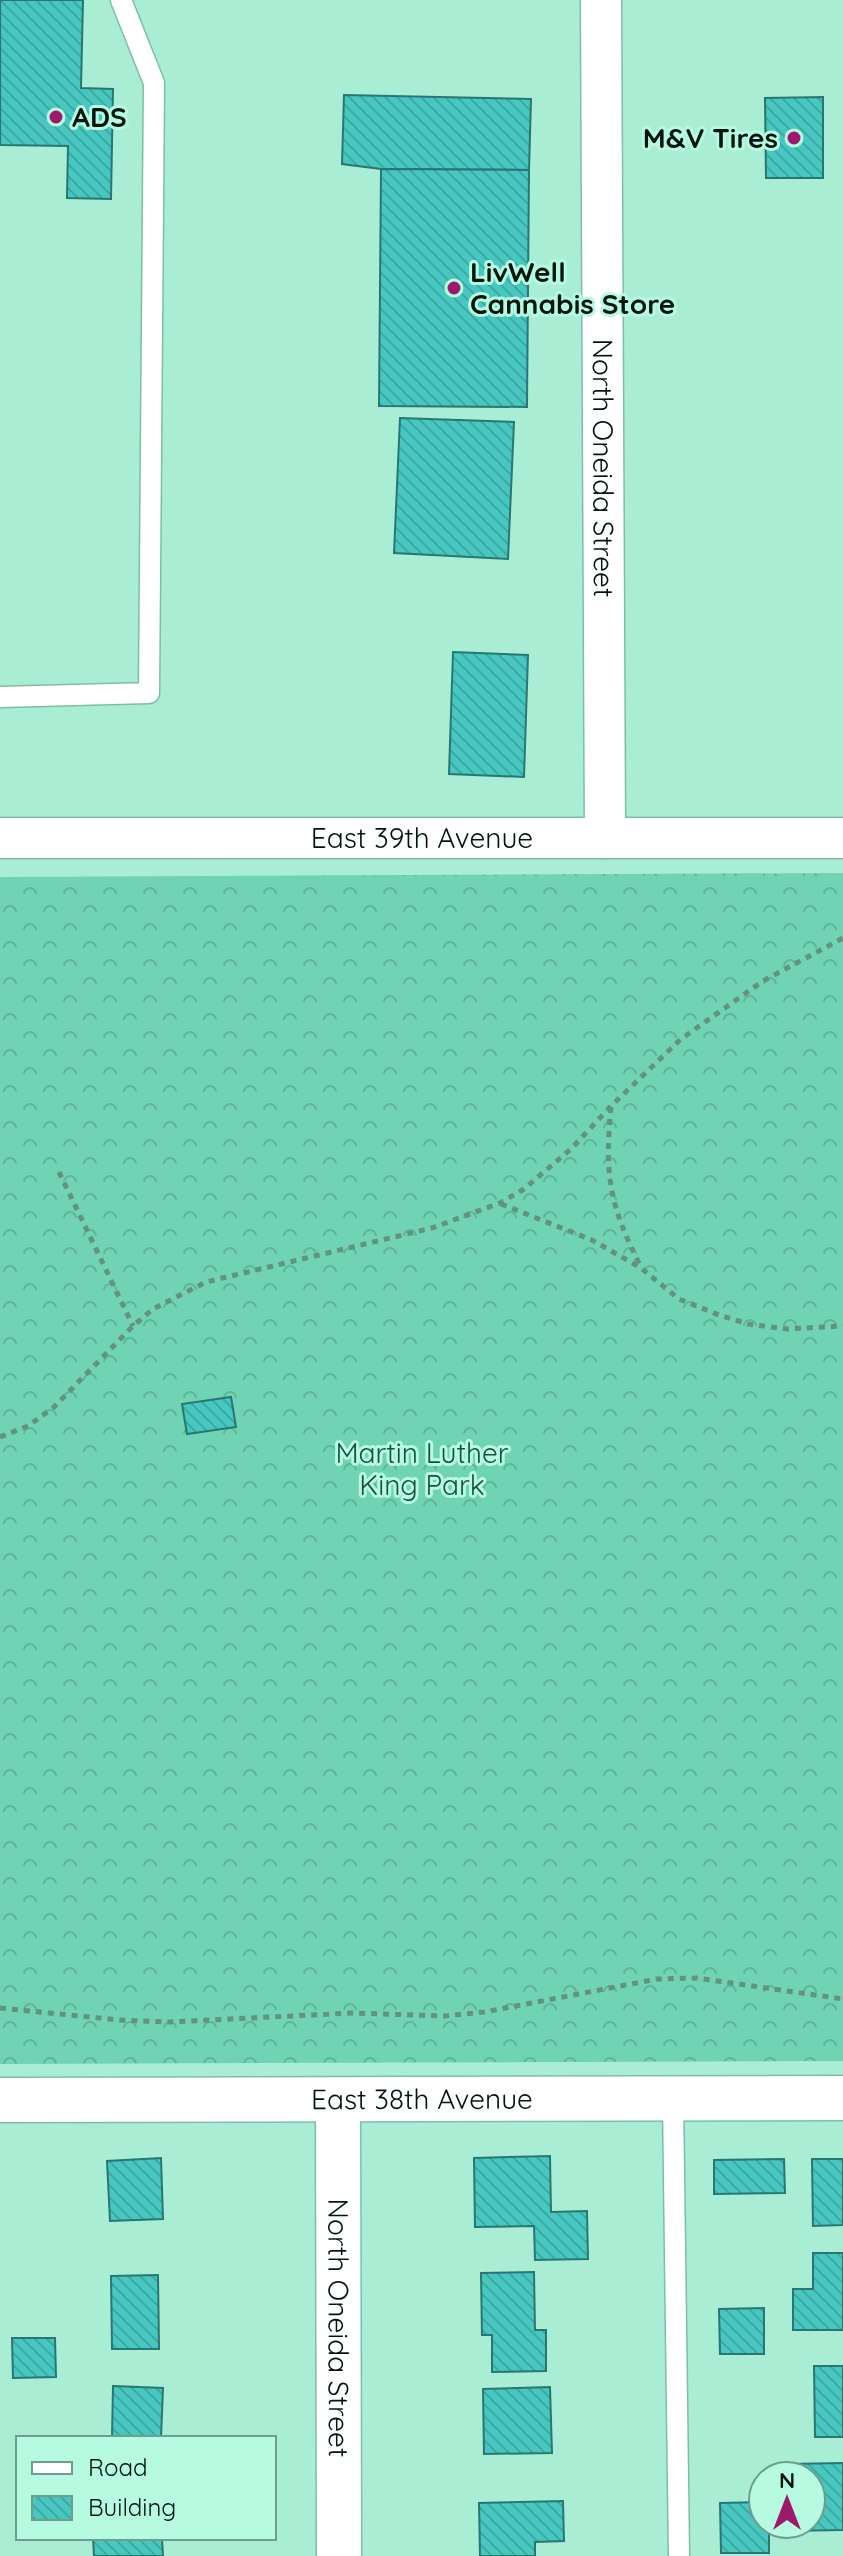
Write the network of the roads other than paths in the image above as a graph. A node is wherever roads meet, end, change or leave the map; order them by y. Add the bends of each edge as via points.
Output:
1 (121, 0) edge
2 (601, 0) edge
3 (0, 697) edge
4 (0, 838) edge
5 (605, 838) junction
6 (843, 838) edge
7 (673, 2098) junction
8 (843, 2098) edge
9 (0, 2100) edge
10 (338, 2100) junction
11 (339, 2556) edge
12 (679, 2556) edge

1 - 3 lane via 154,83 149,693
2 - 5 street, North Oneida Street
4 - 5 street, East 39th Avenue
5 - 6 street, East 39th Avenue
7 - 8 street, East 38th Avenue
7 - 10 street, East 38th Avenue
7 - 12 lane
9 - 10 street, East 38th Avenue
10 - 11 street, North Oneida Street

